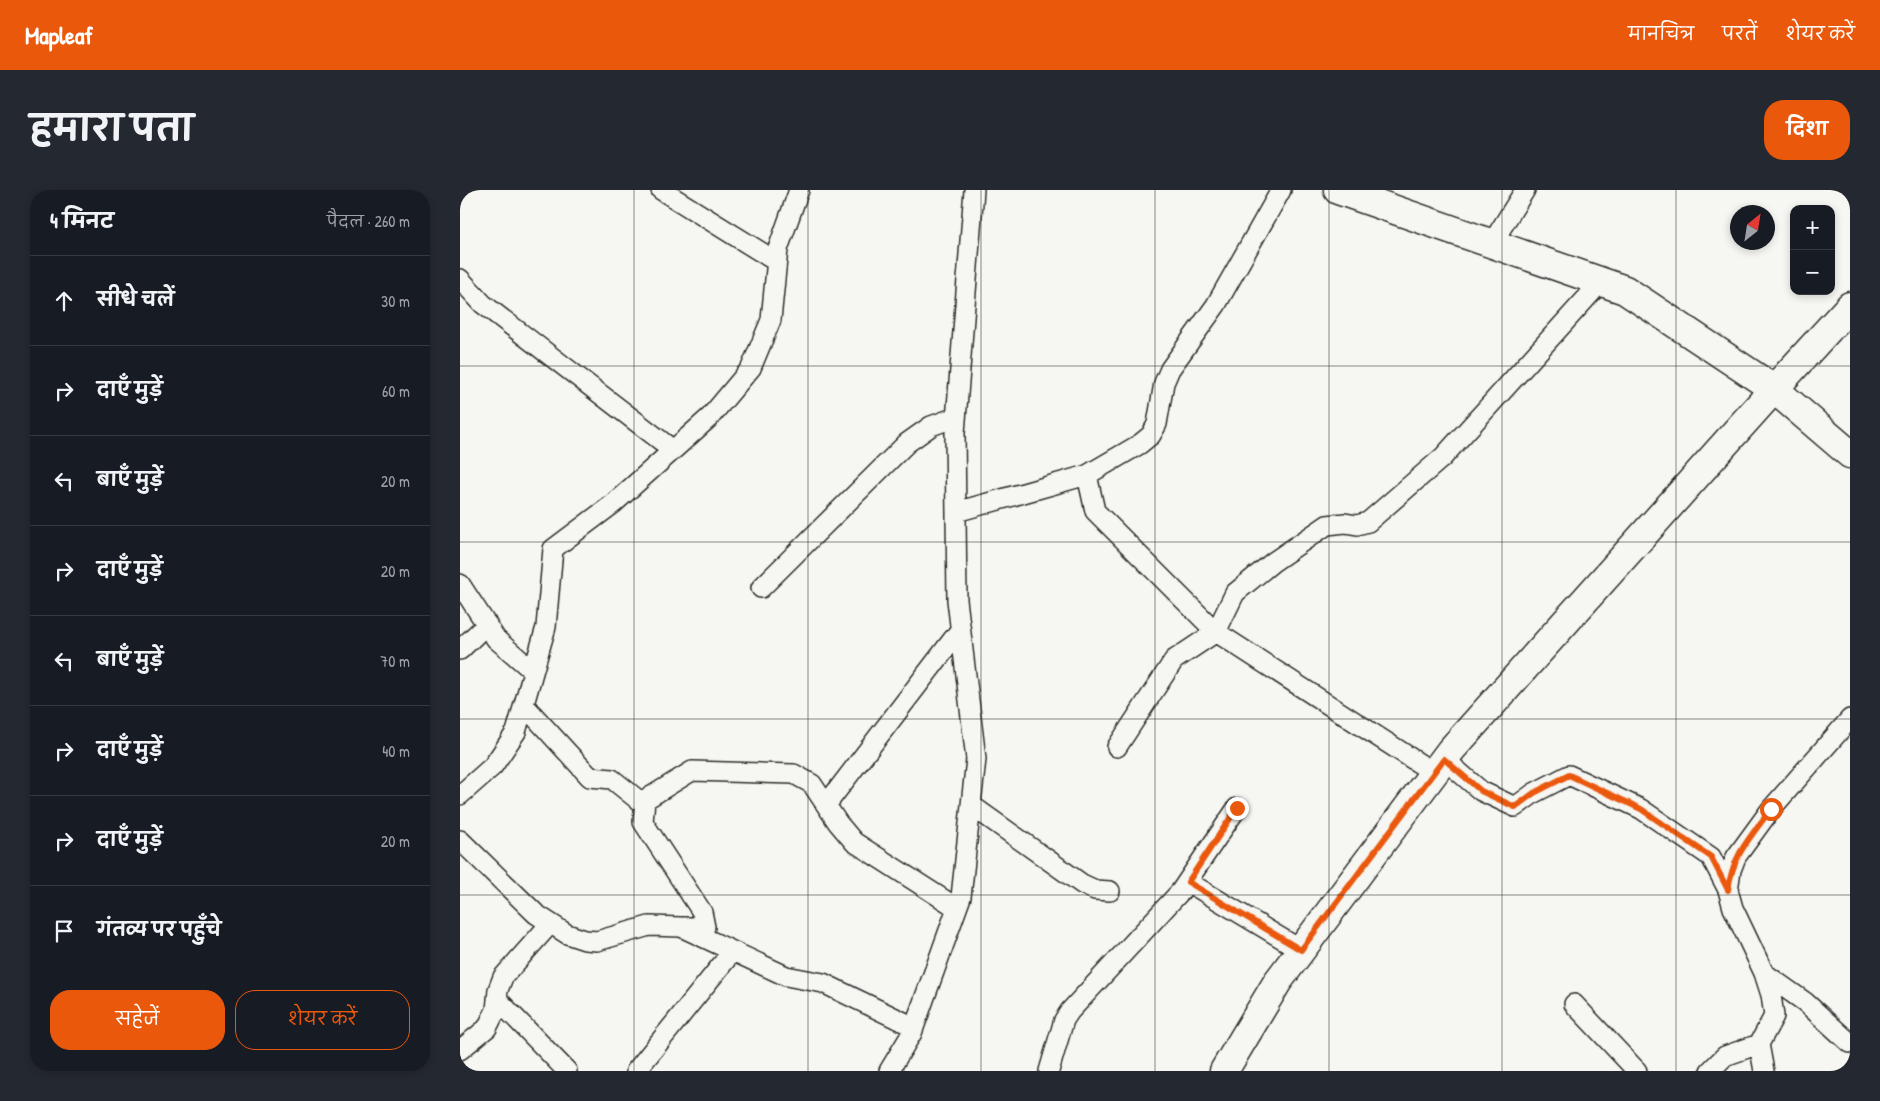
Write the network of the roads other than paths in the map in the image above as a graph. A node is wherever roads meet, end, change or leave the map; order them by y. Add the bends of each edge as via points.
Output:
1 (661, 190) edge
2 (800, 190) edge
3 (974, 190) edge
4 (1281, 190) edge
5 (1338, 190) edge
6 (1525, 190) edge
7 (1492, 243) junction
8 (777, 262) junction
9 (460, 279) edge
10 (1601, 282) junction
11 (1850, 306) edge
12 (1774, 389) junction
13 (956, 417) junction
14 (673, 450) junction
15 (1850, 454) edge
16 (1088, 475) junction
17 (956, 512) junction
18 (460, 584) edge
19 (760, 588) dead end
20 (487, 624) junction
21 (960, 630) junction
22 (1216, 632) junction
23 (460, 650) edge
24 (533, 671) junction
25 (524, 705) junction
26 (1850, 719) edge
27 (1117, 747) dead end
28 (1439, 766) junction
29 (460, 795) edge
30 (644, 800) junction
31 (826, 805) junction
32 (971, 805) junction
33 (1237, 808) dead end
34 (460, 840) edge
35 (1188, 882) junction
36 (1728, 890) junction
37 (1110, 891) dead end
38 (957, 908) junction
39 (550, 924) junction
40 (681, 927) junction
41 (1301, 950) junction
42 (732, 952) junction
43 (1764, 973) junction
44 (497, 998) junction
45 (1574, 1004) dead end
46 (914, 1027) junction
47 (1850, 1043) edge
48 (1758, 1044) junction
49 (460, 1050) edge
50 (567, 1071) edge
51 (636, 1071) edge
52 (889, 1071) edge
53 (1049, 1071) edge
54 (1224, 1071) edge
55 (1637, 1071) edge
56 (1710, 1071) edge
57 (1764, 1071) edge

1 - 8 street
2 - 8 street via 778,248
3 - 13 street
4 - 16 street via 1211,312 1170,369 1164,383 1157,424 1151,435
5 - 7 street
6 - 7 street
7 - 10 street
8 - 14 street via 771,320 751,368 710,417
9 - 14 street via 483,304
10 - 12 street via 1626,290
10 - 22 street via 1443,457 1368,522 1327,525 1273,562 1235,593
11 - 12 street
12 - 15 street
12 - 28 street
13 - 17 street
13 - 19 street via 931,426 907,443
14 - 24 street via 613,504 554,549 546,627
16 - 17 street
16 - 22 street via 1095,511
17 - 21 street via 956,600
18 - 20 street
20 - 23 street
20 - 24 street via 503,646
21 - 31 street
21 - 32 street via 976,759
22 - 27 street via 1174,660
22 - 28 street
24 - 25 street
25 - 29 street via 516,732 493,766
25 - 30 street via 590,777 612,779
26 - 36 street via 1771,809 1736,857
28 - 36 street via 1515,807 1569,775 1641,809 1711,857
28 - 41 street
30 - 31 street via 692,771 729,772 801,776 812,784
30 - 40 street via 643,822 702,912 705,927
31 - 38 street via 854,842
32 - 37 street via 1082,884 1095,890
32 - 38 street
33 - 35 street
34 - 39 street
35 - 41 street
35 - 53 street via 1070,1011 1064,1020
36 - 43 street via 1733,908
38 - 46 street
39 - 40 street via 567,934 597,941 649,926
39 - 44 street via 509,968
40 - 42 street
41 - 54 street via 1278,981
42 - 46 street via 786,976 823,983
42 - 51 street
43 - 47 street via 1805,1002
43 - 48 street via 1774,1016
44 - 49 street via 492,1021
44 - 50 street
45 - 55 street
46 - 52 street
48 - 56 street via 1725,1056
48 - 57 street

